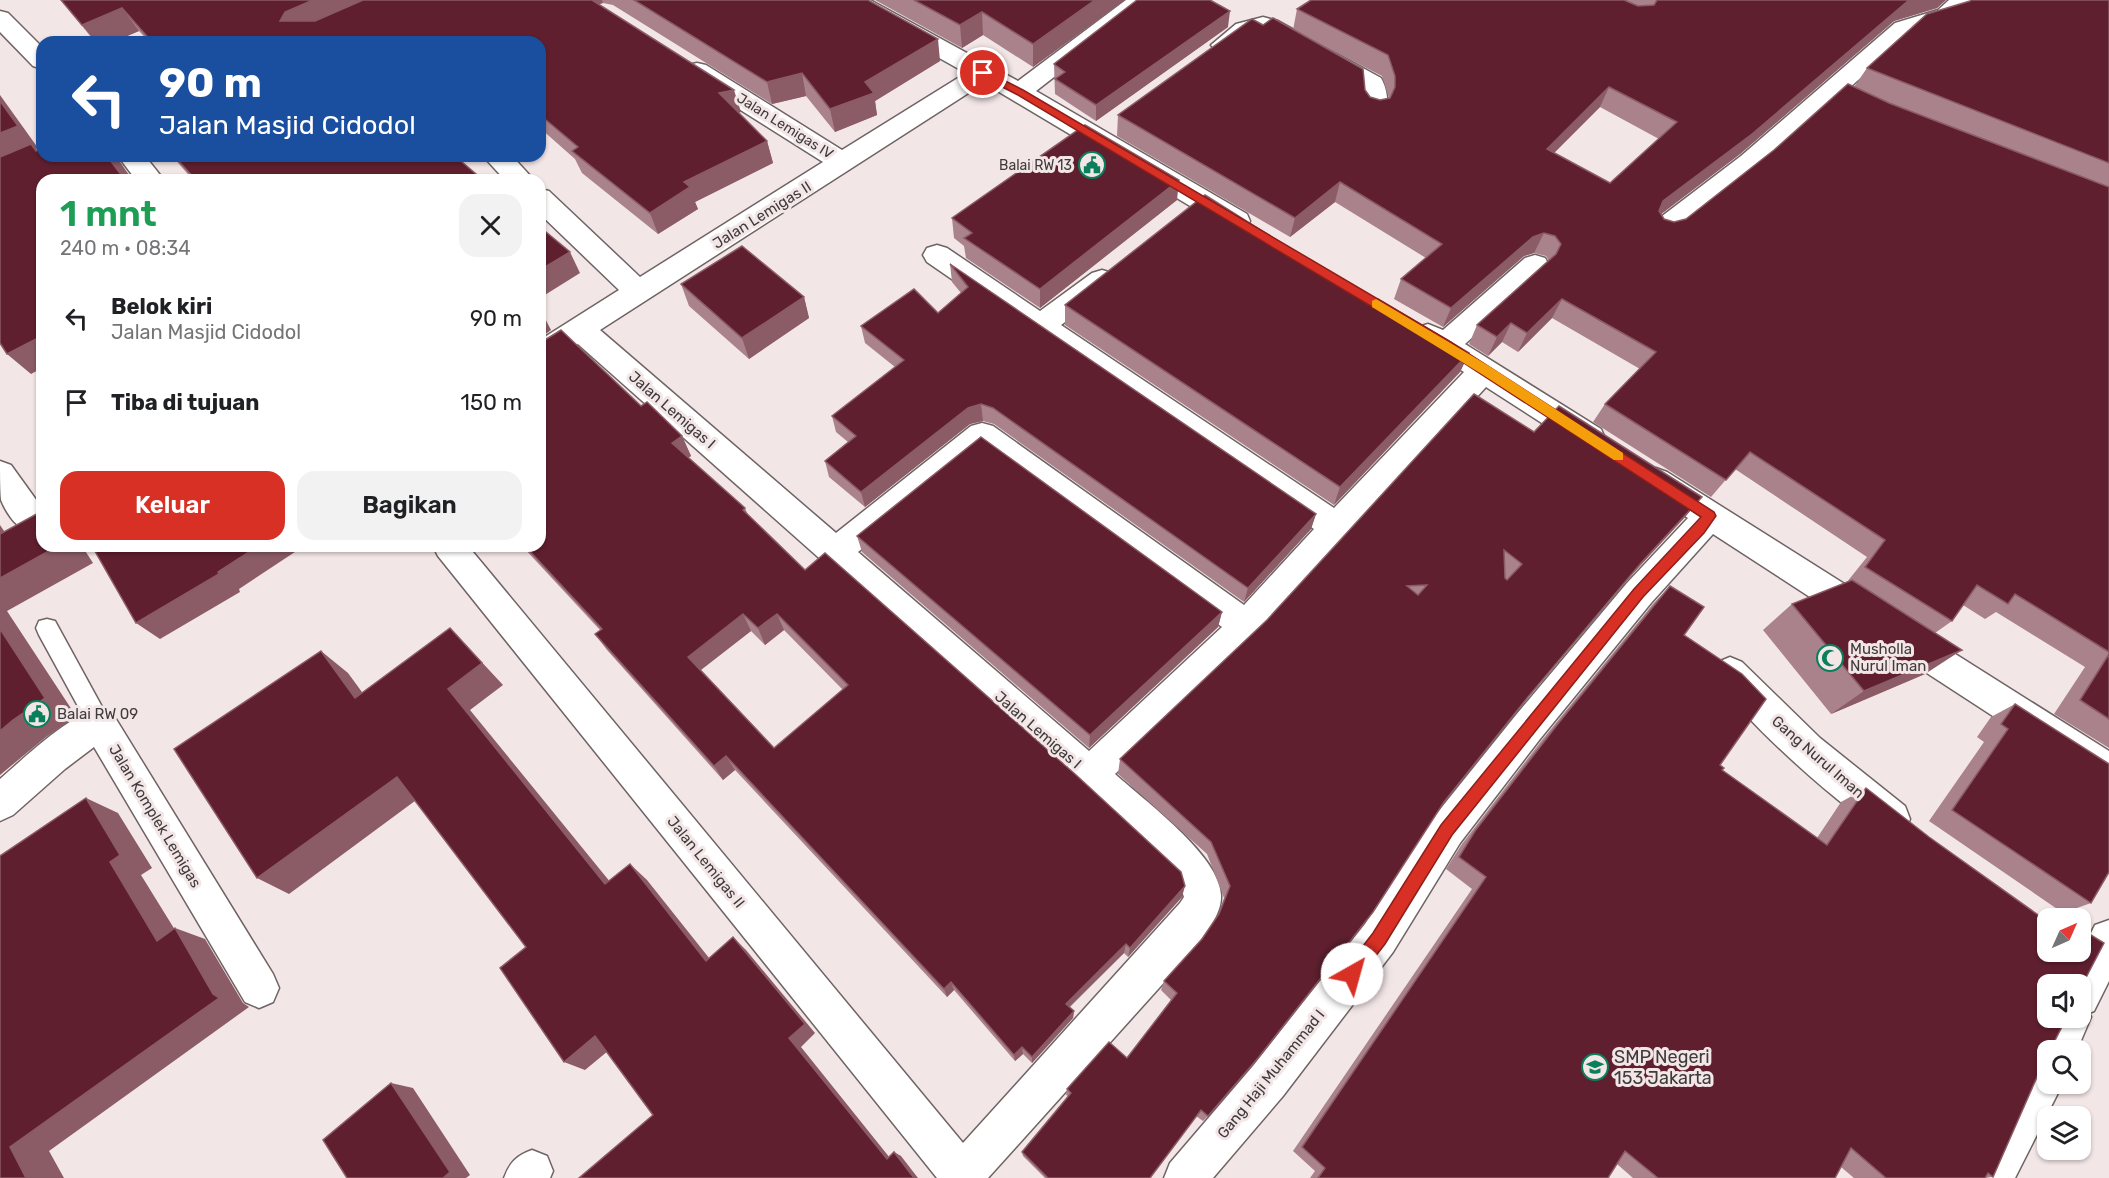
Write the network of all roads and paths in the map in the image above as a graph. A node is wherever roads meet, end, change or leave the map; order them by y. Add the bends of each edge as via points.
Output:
1 (853, 0) edge
2 (1141, 0) edge
3 (1963, 0) edge
4 (0, 18) edge
5 (36, 55) edge
6 (674, 56) edge
7 (1206, 57) edge
8 (983, 73) junction
9 (1019, 92) junction
10 (1375, 110) edge
11 (136, 162) edge
12 (502, 162) edge
13 (843, 163) junction
14 (146, 174) edge
15 (515, 174) edge
16 (1201, 200) junction
17 (546, 204) edge
18 (1177, 219) edge
19 (1663, 230) edge
20 (1262, 236) edge
21 (937, 255) dead end
22 (1125, 261) edge
23 (1535, 265) dead end
24 (639, 293) junction
25 (1404, 321) edge
26 (1040, 326) junction
27 (580, 329) junction
28 (1445, 345) junction
29 (546, 350) edge
30 (1485, 369) junction
31 (0, 474) edge
32 (1709, 516) junction
33 (33, 521) edge
34 (1336, 527) junction
35 (454, 552) edge
36 (834, 553) junction
37 (1247, 626) junction
38 (47, 628) dead end
39 (1716, 657) edge
40 (99, 723) junction
41 (2109, 771) edge
42 (1089, 774) junction
43 (0, 803) edge
44 (1915, 836) edge
45 (2095, 951) edge
46 (2088, 974) edge
47 (259, 988) dead end
48 (2037, 1090) edge
49 (963, 1177) edge
50 (1185, 1178) edge
51 (1992, 1178) edge

1 - 8 street
2 - 9 street
3 - 19 street via 1946,15 1903,28 1841,95
4 - 5 street
6 - 13 street, Jalan Lemigas IV
7 - 10 street via 1243,30 1263,24 1270,26 1372,84
8 - 9 street
8 - 13 street, Jalan Lemigas II
9 - 16 street via 1104,130
11 - 14 street
12 - 15 street
13 - 24 street, Jalan Lemigas II
16 - 18 street
16 - 20 street
17 - 24 street
21 - 26 street
22 - 26 street
23 - 28 street
24 - 27 street, Jalan Lemigas II
25 - 28 street
26 - 34 street
27 - 29 street, Jalan Lemigas II
27 - 36 street, Jalan Lemigas I
28 - 30 street
30 - 32 street
30 - 34 street
31 - 33 street
32 - 41 street
32 - 50 street, Gang Haji Muhammad I via 1528,727 1447,830 1379,938 1268,1081
34 - 37 street
35 - 49 street, Jalan Lemigas II
36 - 37 street via 982,435
36 - 42 street, Jalan Lemigas I
37 - 42 street
38 - 40 lane
39 - 44 street, Gang Nurul Iman via 1776,723 1843,782
40 - 43 street
40 - 47 street, Jalan Komplek Lemigas
42 - 49 street, Jalan Lemigas I via 1191,869 1203,886 1202,906
45 - 46 street
48 - 51 street

